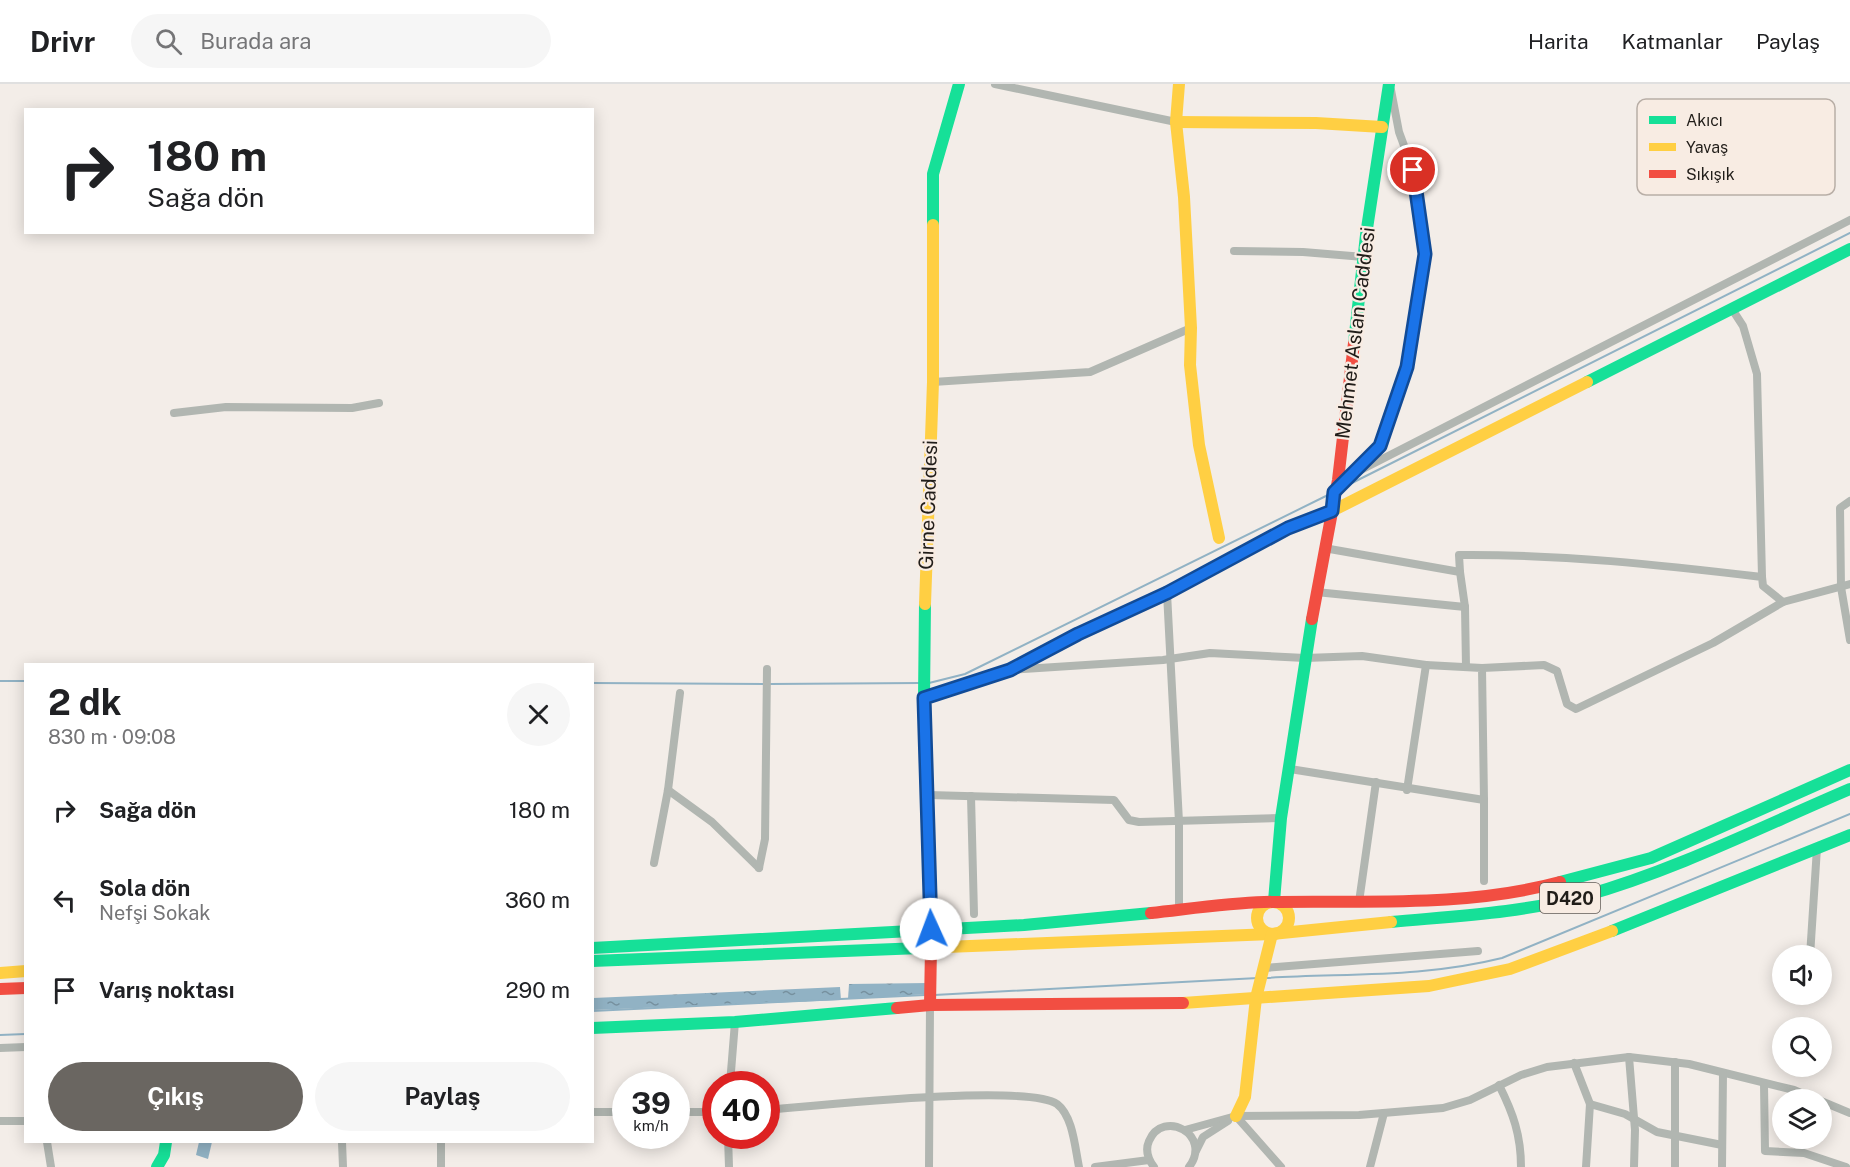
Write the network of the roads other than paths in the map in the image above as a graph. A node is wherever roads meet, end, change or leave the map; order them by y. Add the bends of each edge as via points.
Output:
1 (959, 84) edge
2 (995, 84) edge
3 (1179, 84) edge
4 (1389, 84) edge
5 (1176, 122) junction
6 (1382, 127) junction
7 (1850, 219) edge
8 (1850, 249) edge
9 (1234, 251) dead end
10 (1364, 257) junction
11 (1732, 309) junction
12 (1191, 328) junction
13 (933, 382) junction
14 (379, 403) dead end
15 (174, 413) dead end
16 (1353, 474) junction
17 (1334, 492) junction
18 (1850, 501) edge
19 (1332, 511) junction
20 (1219, 538) dead end
21 (1324, 548) junction
22 (1460, 572) junction
23 (1762, 577) junction
24 (1846, 586) edge
25 (1316, 592) junction
26 (1167, 593) junction
27 (1783, 602) junction
28 (1465, 607) junction
29 (1850, 640) edge
30 (1305, 658) junction
31 (1172, 659) junction
32 (1426, 665) junction
33 (1466, 667) junction
34 (1482, 668) junction
35 (767, 669) dead end
36 (1010, 670) junction
37 (680, 693) dead end
38 (924, 698) junction
39 (1290, 769) junction
40 (1850, 770) edge
41 (1376, 782) junction
42 (1850, 789) edge
43 (668, 790) junction
44 (1407, 790) junction
45 (929, 795) junction
46 (971, 796) junction
47 (1484, 800) junction
48 (1281, 818) junction
49 (1179, 822) junction
50 (1850, 835) edge
51 (1817, 848) junction
52 (654, 864) dead end
53 (1484, 881) dead end
54 (1274, 902) junction
55 (1359, 902) junction
56 (1179, 911) junction
57 (974, 914) dead end
58 (931, 929) junction
59 (1272, 934) junction
60 (1811, 945) edge
61 (931, 947) junction
62 (594, 948) edge
63 (1478, 951) dead end
64 (594, 961) edge
65 (1264, 968) junction
66 (24, 971) edge
67 (0, 972) edge
68 (24, 988) edge
69 (0, 989) edge
70 (1256, 998) junction
71 (930, 1005) junction
72 (735, 1022) junction
73 (594, 1028) edge
74 (24, 1047) edge
75 (0, 1048) edge
76 (1629, 1057) junction
77 (1675, 1062) junction
78 (1574, 1063) junction
79 (731, 1071) edge
80 (1723, 1073) junction
81 (1764, 1084) junction
82 (1499, 1085) junction
83 (1789, 1089) edge
84 (930, 1098) junction
85 (1590, 1104) junction
86 (1832, 1106) edge
87 (780, 1109) edge
88 (594, 1112) edge
89 (612, 1112) edge
90 (1384, 1113) junction
91 (1850, 1113) edge
92 (1236, 1116) junction
93 (1633, 1119) junction
94 (0, 1121) edge
95 (24, 1121) edge
96 (1185, 1130) junction
97 (1674, 1136) junction
98 (47, 1143) edge
99 (166, 1143) edge
100 (342, 1143) edge
101 (441, 1143) edge
102 (1722, 1145) junction
103 (728, 1149) edge
104 (1196, 1151) junction
105 (1151, 1163) edge
106 (51, 1167) edge
107 (157, 1167) edge
108 (343, 1167) edge
109 (441, 1167) edge
110 (729, 1167) edge
111 (929, 1167) edge
112 (1079, 1167) edge
113 (1095, 1167) edge
114 (1189, 1167) edge
115 (1281, 1167) edge
116 (1370, 1167) edge
117 (1521, 1167) edge
118 (1586, 1167) edge
119 (1634, 1167) edge
120 (1675, 1167) edge
121 (1722, 1167) edge
122 (1846, 1167) edge

1 - 13 street, Girne Caddesi via 933,174
2 - 5 street
3 - 5 street
4 - 6 street, Mehmet Aslan Caddesi
4 - 16 street via 1399,132 1413,170 1425,254 1407,367 1380,446
5 - 6 street
5 - 12 street
6 - 10 street, Mehmet Aslan Caddesi
7 - 16 street
8 - 11 street
9 - 10 street
10 - 17 street, Mehmet Aslan Caddesi
11 - 19 street
11 - 23 street via 1743,326 1757,374
12 - 13 street via 1090,372
12 - 20 street via 1190,365 1199,445
13 - 38 street, Girne Caddesi
14 - 15 street via 352,408 226,407
16 - 17 street
17 - 19 street, Mehmet Aslan Caddesi
18 - 24 street via 1840,508
19 - 21 street, Mehmet Aslan Caddesi
19 - 26 street via 1288,528
21 - 22 street
21 - 25 street, Mehmet Aslan Caddesi
22 - 23 street via 1459,555 1535,554
22 - 28 street
23 - 27 street via 1763,586
24 - 27 street
24 - 29 street
25 - 28 street
25 - 30 street, Mehmet Aslan Caddesi
26 - 31 street
26 - 36 street
27 - 34 street via 1703,648 1576,709 1567,704 1557,671 1544,665
28 - 33 street
30 - 31 street via 1210,653
30 - 32 street via 1362,656
30 - 39 street, Mehmet Aslan Caddesi
31 - 36 street
31 - 49 street
32 - 33 street
32 - 44 street
33 - 34 street
34 - 47 street
35 - 43 street via 765,839 759,868 712,822
36 - 38 street
37 - 43 street
38 - 45 street, Girne Caddesi
39 - 41 street
39 - 48 street, Mehmet Aslan Caddesi
40 - 55 street, D420 via 1651,858 1552,885 1462,898
41 - 44 street
41 - 55 street
42 - 59 street, D420 via 1640,878 1583,896 1514,910
43 - 52 street
44 - 47 street
45 - 46 street
45 - 58 street, Girne Caddesi
46 - 49 street via 1114,800 1131,821
46 - 57 street
47 - 53 street
48 - 49 street
48 - 54 street, Mehmet Aslan Caddesi
49 - 56 street
50 - 51 street
51 - 60 street
51 - 70 street via 1510,969 1429,986
54 - 55 street, D420
54 - 56 street, D420
54 - 59 street via 1283,905 1289,919 1286,928
54 - 59 street via 1264,904 1256,917 1263,931
56 - 58 street, D420
58 - 62 street, D420
59 - 61 street, D420
59 - 65 street
61 - 64 street, D420
61 - 71 street
63 - 65 street
65 - 70 street
66 - 67 street
68 - 69 street
70 - 71 street via 1155,1005
70 - 92 street via 1245,1097
71 - 72 street
71 - 84 street
72 - 73 street
72 - 79 street
74 - 75 street
76 - 77 street
76 - 78 street
76 - 93 street
77 - 80 street
77 - 97 street
78 - 82 street via 1538,1070
78 - 85 street
80 - 81 street
80 - 102 street
81 - 83 street
81 - 122 street via 1765,1151 1804,1153
82 - 90 street via 1443,1108
82 - 117 street via 1519,1131
84 - 87 street
84 - 111 street
84 - 112 street via 967,1094 1051,1101 1068,1120
85 - 93 street
85 - 118 street
86 - 91 street
88 - 89 street
90 - 92 street
90 - 116 street
92 - 96 street
92 - 104 street via 1203,1137
92 - 115 street
93 - 97 street
93 - 119 street
94 - 95 street
96 - 104 street
96 - 105 street via 1170,1126 1156,1131 1148,1144
97 - 102 street
97 - 120 street
98 - 106 street
99 - 107 street
100 - 108 street
101 - 109 street
102 - 121 street
103 - 110 street
104 - 114 street
105 - 113 street

